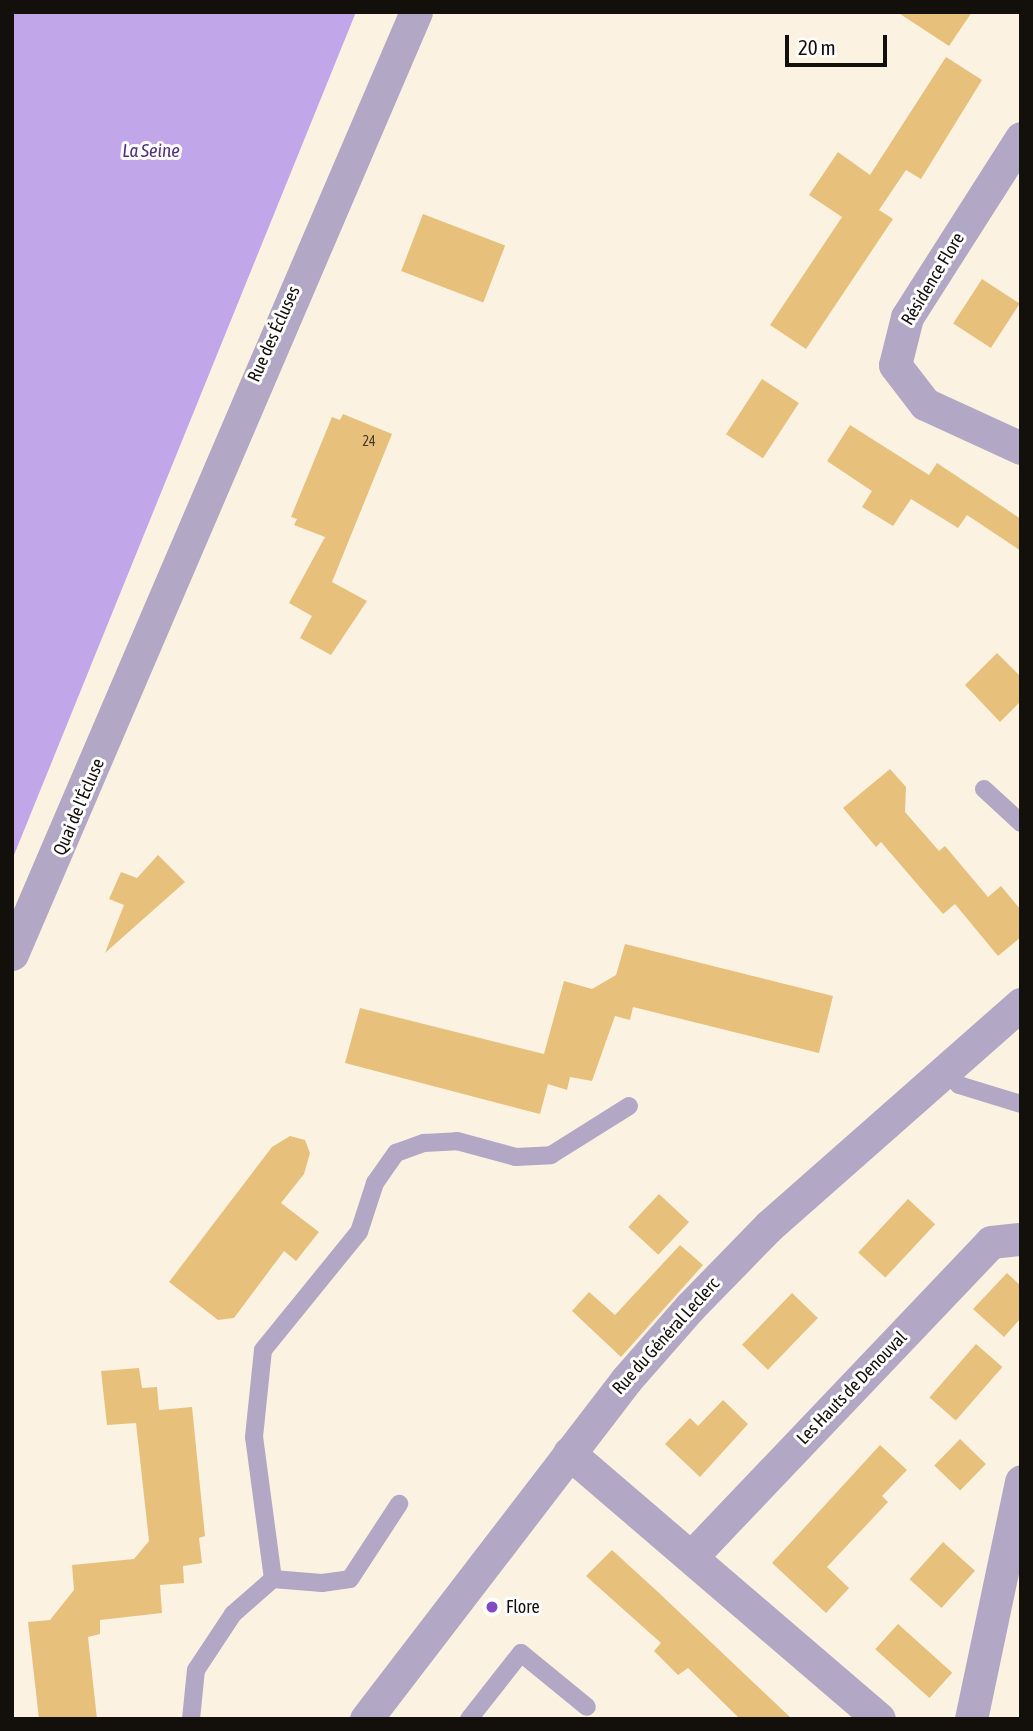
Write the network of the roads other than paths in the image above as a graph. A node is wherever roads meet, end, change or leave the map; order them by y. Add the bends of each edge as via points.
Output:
1 (415, 12) edge
2 (1021, 138) edge
3 (1021, 448) edge
4 (142, 659) joint
5 (984, 789) dead end
6 (1021, 823) edge
7 (12, 954) edge
8 (1021, 1004) edge
9 (946, 1070) junction
10 (1021, 1104) edge
11 (629, 1106) dead end
12 (1021, 1239) edge
13 (569, 1453) junction
14 (1021, 1481) edge
15 (399, 1504) dead end
16 (692, 1555) junction
17 (273, 1579) junction
18 (587, 1707) dead end
19 (191, 1719) edge
20 (366, 1719) edge
21 (469, 1719) edge
22 (879, 1719) edge
23 (971, 1719) edge

1 - 4 street, Rue des Écluses via 241,410
2 - 3 street, Résidence Flore via 907,317 895,365 925,404
4 - 7 street, Quai de l'Écluse
5 - 6 lane
8 - 9 street, Rue du Général Leclerc
9 - 10 lane via 959,1085
9 - 13 street, Rue du Général Leclerc via 769,1226 690,1307
11 - 17 lane via 551,1155 516,1157 457,1141 424,1143 396,1153 375,1183 359,1232 264,1350 254,1437
12 - 16 street, Les Hauts de Denouval via 991,1242
13 - 16 street
13 - 20 street, Rue du Général Leclerc via 470,1590
14 - 23 street
15 - 17 lane via 350,1578 322,1583
16 - 22 street
17 - 19 lane via 233,1614 196,1670
18 - 21 lane via 521,1653

